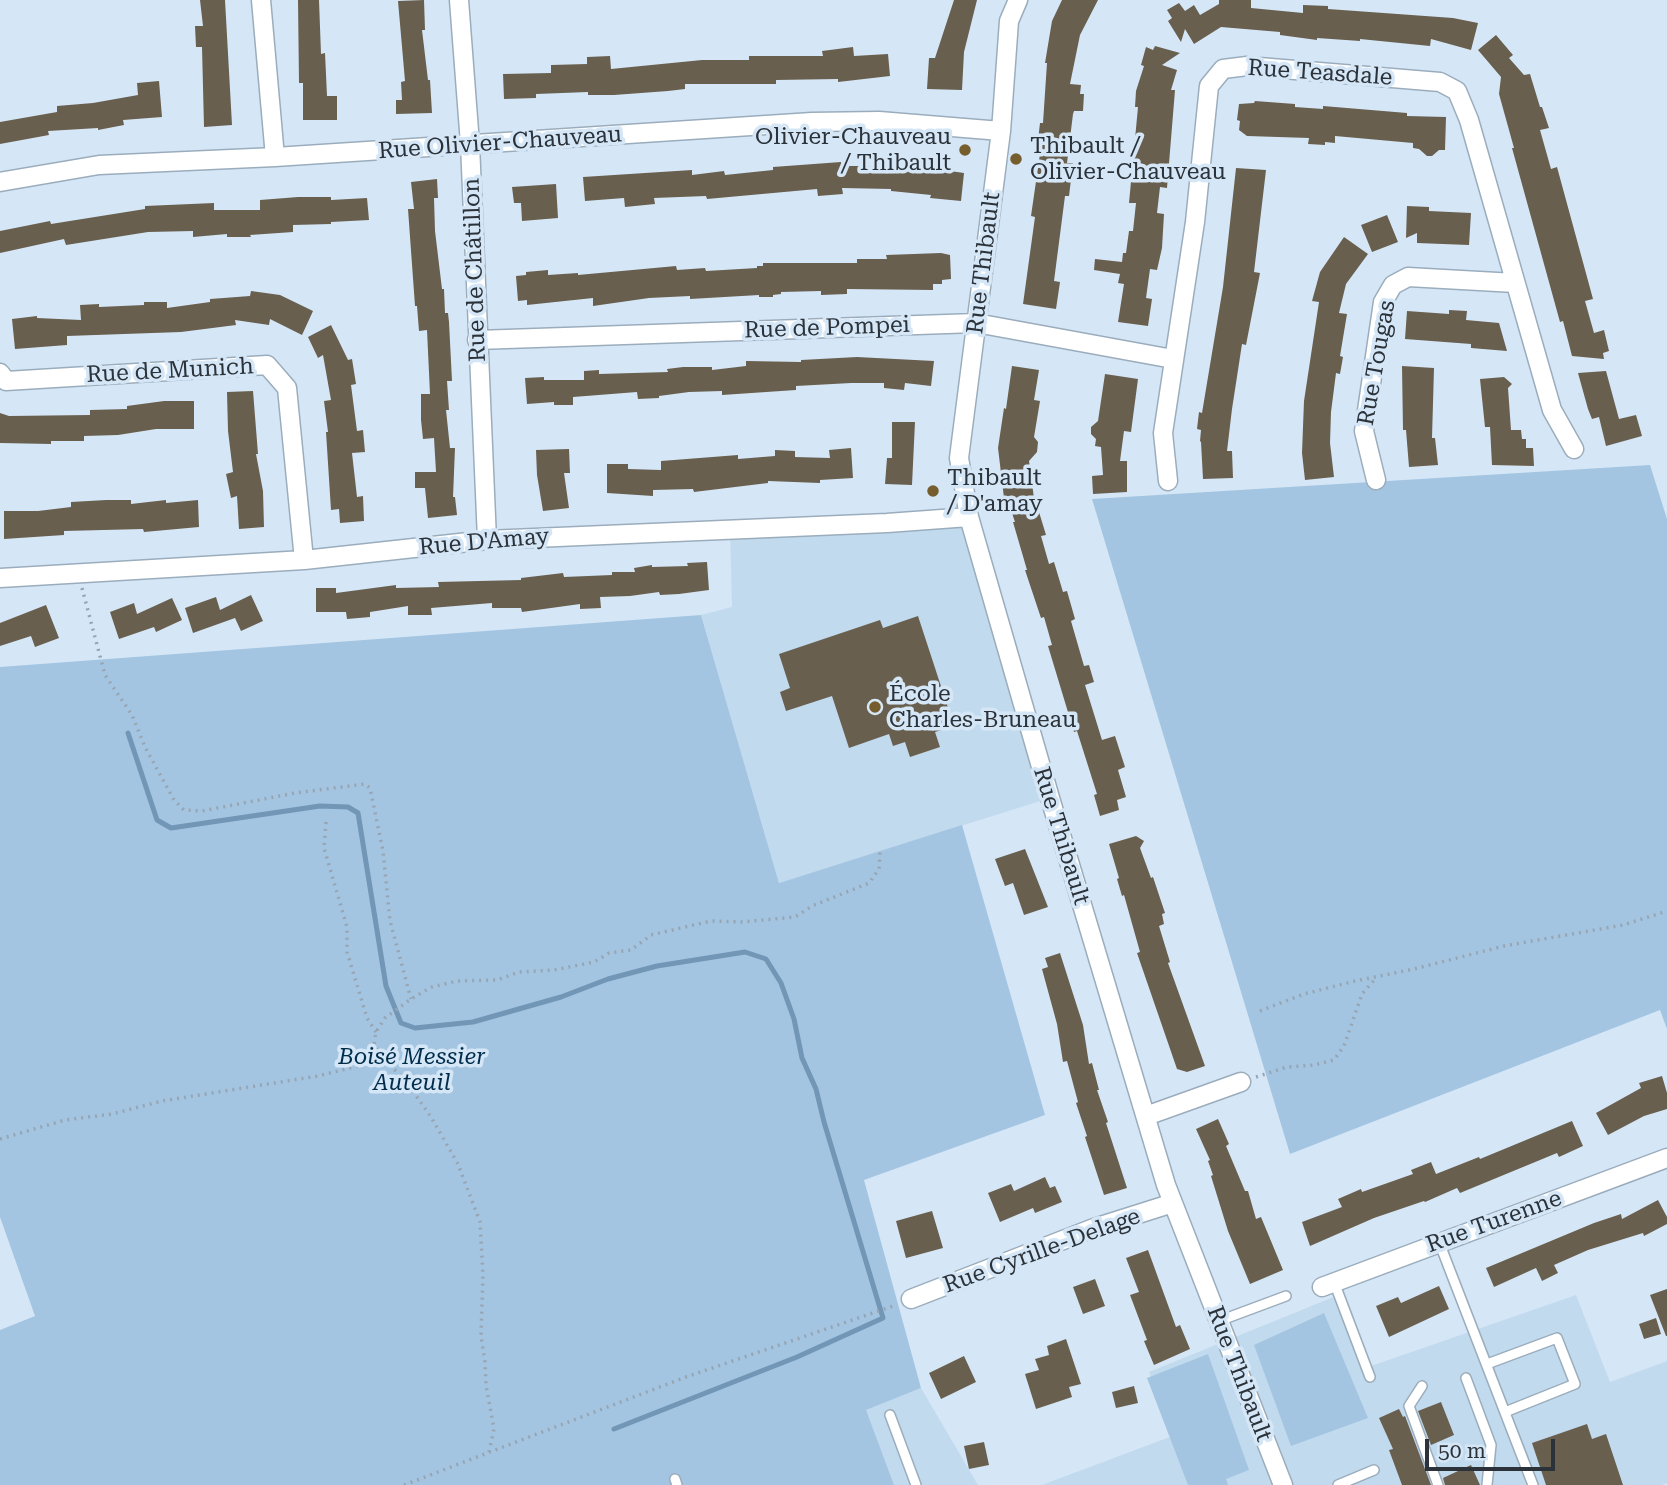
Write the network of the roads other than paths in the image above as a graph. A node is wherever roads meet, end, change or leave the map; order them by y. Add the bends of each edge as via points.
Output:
1 (261, 0) edge
2 (459, 0) edge
3 (1018, 0) edge
4 (1000, 131) junction
5 (470, 144) junction
6 (275, 157) junction
7 (0, 182) edge
8 (1515, 283) junction
9 (976, 323) junction
10 (477, 340) junction
11 (1174, 359) junction
12 (0, 373) edge
13 (1574, 449) dead end
14 (1376, 480) dead end
15 (1168, 481) dead end
16 (969, 517) junction
17 (487, 540) junction
18 (304, 560) junction
19 (0, 579) edge
20 (1241, 1082) road end
21 (1146, 1116) junction
22 (1667, 1158) edge
23 (1172, 1203) junction
24 (1439, 1242) junction
25 (1328, 1285) joint
26 (1286, 1296) dead end
27 (911, 1299) road end
28 (1219, 1321) junction
29 (1487, 1364) junction
30 (1370, 1377) dead end
31 (1466, 1378) dead end
32 (1422, 1387) dead end
33 (1505, 1412) junction
34 (890, 1415) dead end
35 (1374, 1470) dead end
36 (916, 1485) edge
37 (1283, 1485) edge
38 (1338, 1485) edge
39 (1437, 1485) edge
40 (1487, 1485) edge
41 (1533, 1485) edge

1 - 6 street
2 - 5 street, Rue de Châtillon
3 - 4 street, Rue Thibault via 1009,21
4 - 5 street, Rue Olivier-Chauveau via 879,121 813,122
4 - 9 street, Rue Thibault
5 - 6 street, Rue Olivier-Chauveau
5 - 10 street, Rue de Châtillon
6 - 7 street, Rue Olivier-Chauveau via 99,164
8 - 11 street, Rue Teasdale via 1457,92 1440,82 1247,66 1223,69 1209,86
8 - 13 street, Rue Teasdale via 1552,410
8 - 14 street, Rue Tougas via 1408,277 1392,285 1383,302 1364,431
9 - 10 street, Rue de Pompei
9 - 11 street, Rue de Pompei
9 - 16 street, Rue Thibault via 959,458
10 - 17 street, Rue de Châtillon
11 - 15 street, Rue Teasdale via 1163,433
12 - 18 street, Rue de Munich via 6,381 267,365 287,388
16 - 17 street, Rue D'Amay
16 - 21 street, Rue Thibault
17 - 18 street, Rue D'Amay
18 - 19 street, Rue D'Amay
20 - 21 street
21 - 23 street, Rue Thibault
22 - 24 street, Rue Turenne
23 - 27 street, Rue Cyrille-Delage
23 - 28 street, Rue Thibault
24 - 25 street, Rue Turenne
24 - 29 lane
25 - 30 lane
26 - 28 lane
28 - 37 street, Rue Thibault
29 - 33 lane
29 - 33 lane via 1557,1338 1575,1384
31 - 40 lane via 1491,1445
32 - 39 lane via 1409,1406
33 - 41 lane
34 - 36 lane
35 - 38 lane

